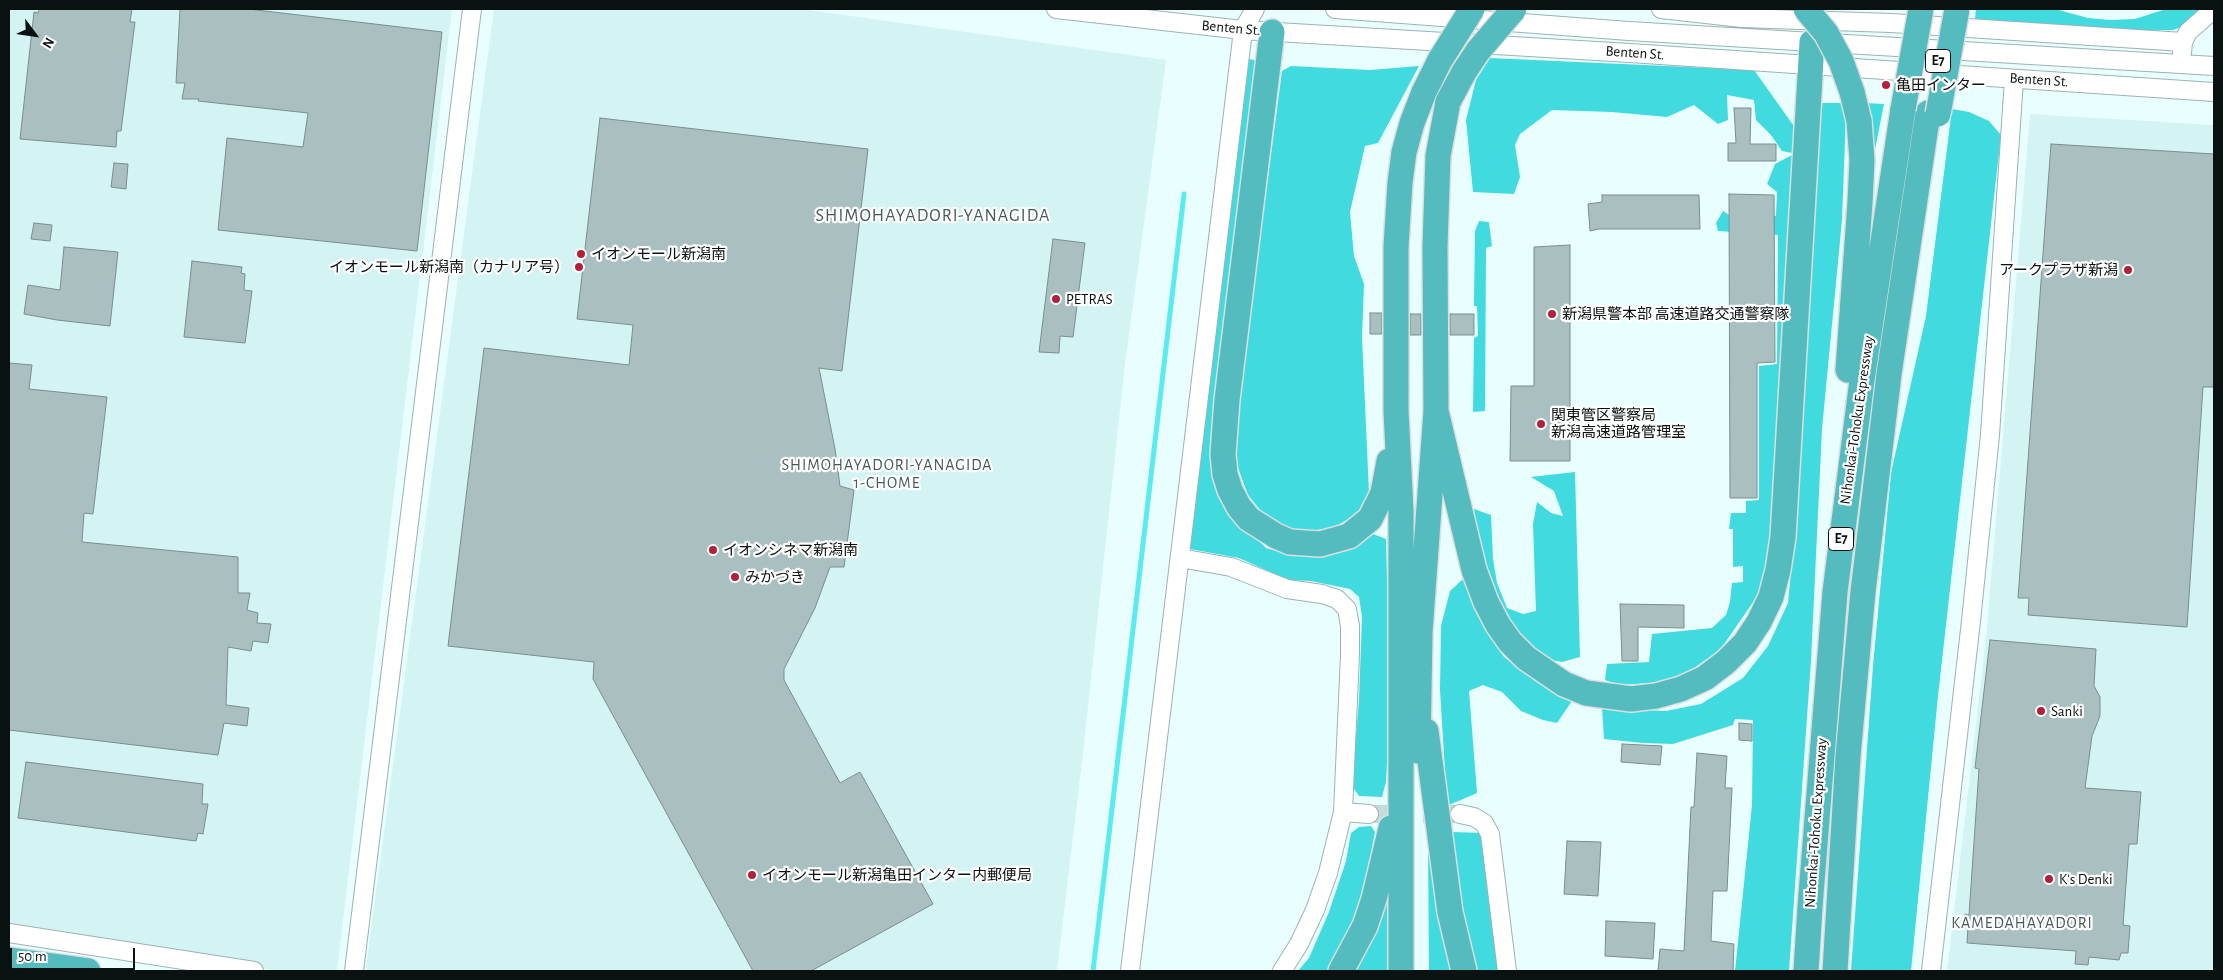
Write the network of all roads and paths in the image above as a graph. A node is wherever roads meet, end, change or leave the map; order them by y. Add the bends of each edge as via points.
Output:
1 (472, 9) edge
2 (1056, 9) edge
3 (1255, 9) edge
4 (1261, 9) edge
5 (1335, 9) edge
6 (1472, 9) edge
7 (1495, 9) edge
8 (1514, 9) edge
9 (1661, 9) edge
10 (1806, 9) edge
11 (1921, 9) edge
12 (1947, 9) edge
13 (1957, 9) edge
14 (2214, 9) edge
15 (1243, 30) junction
16 (1272, 32) junction
17 (2183, 42) junction
18 (1812, 54) junction
19 (2180, 64) junction
20 (2214, 66) edge
21 (2014, 79) junction
22 (2214, 92) edge
23 (1448, 102) junction
24 (1933, 113) junction
25 (1396, 411) junction
26 (1436, 411) junction
27 (1180, 558) junction
28 (1835, 592) junction
29 (1419, 674) junction
30 (1401, 728) junction
31 (1343, 812) junction
32 (1369, 814) tunnel mouth
33 (1460, 814) tunnel mouth
34 (9, 933) edge
35 (9, 960) edge
36 (88, 971) edge
37 (254, 971) edge
38 (354, 971) edge
39 (1130, 971) edge
40 (1282, 971) edge
41 (1341, 971) edge
42 (1401, 971) edge
43 (1416, 971) edge
44 (1464, 971) edge
45 (1507, 971) edge
46 (1806, 971) edge
47 (1835, 971) edge
48 (1931, 971) edge

1 - 38 street
2 - 15 street, Benten St.
3 - 15 street
4 - 16 street
5 - 18 street, Benten St. via 1629,31
6 - 25 highway, bridge via 1424,92 1412,123 1400,183 1396,247
7 - 23 highway, bridge via 1466,52
8 - 23 highway, bridge via 1478,51
9 - 17 street via 1742,18 1890,23
10 - 28 highway, bridge via 1826,33 1841,61 1859,121 1862,160
11 - 28 highway, Nihonkai-Tohoku Expressway / E7, bridge via 1863,370
12 - 24 highway, E7
13 - 24 highway, bridge
14 - 17 street via 2188,32
15 - 16 street, Benten St.
15 - 27 street
16 - 18 street, Benten St.
16 - 25 highway via 1224,426 1225,474 1239,507 1263,529 1290,542 1320,544 1349,536 1370,519 1383,492
17 - 19 street
18 - 19 street, Benten St.
18 - 21 street, Benten St.
18 - 26 highway via 1787,491 1778,570 1771,597 1759,622 1745,643 1726,662 1705,678 1681,689 1631,699 1586,693 1564,684 1526,658 1498,625 1474,570
19 - 20 street, Benten St.
21 - 22 street, Benten St.
21 - 48 street via 1990,435
23 - 26 highway via 1438,156
24 - 47 highway, Nihonkai-Tohoku Expressway / E7 via 1889,374 1865,574 1849,746
25 - 30 highway via 1401,511
26 - 29 highway
27 - 31 street via 1231,567 1287,589 1322,594 1337,599 1347,609 1350,655
27 - 39 street
28 - 46 highway, Nihonkai-Tohoku Expressway / E7
29 - 43 highway
29 - 44 highway via 1450,912
30 - 41 highway via 1391,825 1382,870 1365,926
30 - 42 highway
31 - 32 street
31 - 40 street via 1315,910
33 - 45 street via 1484,823 1490,834
34 - 37 street
35 - 36 highway

